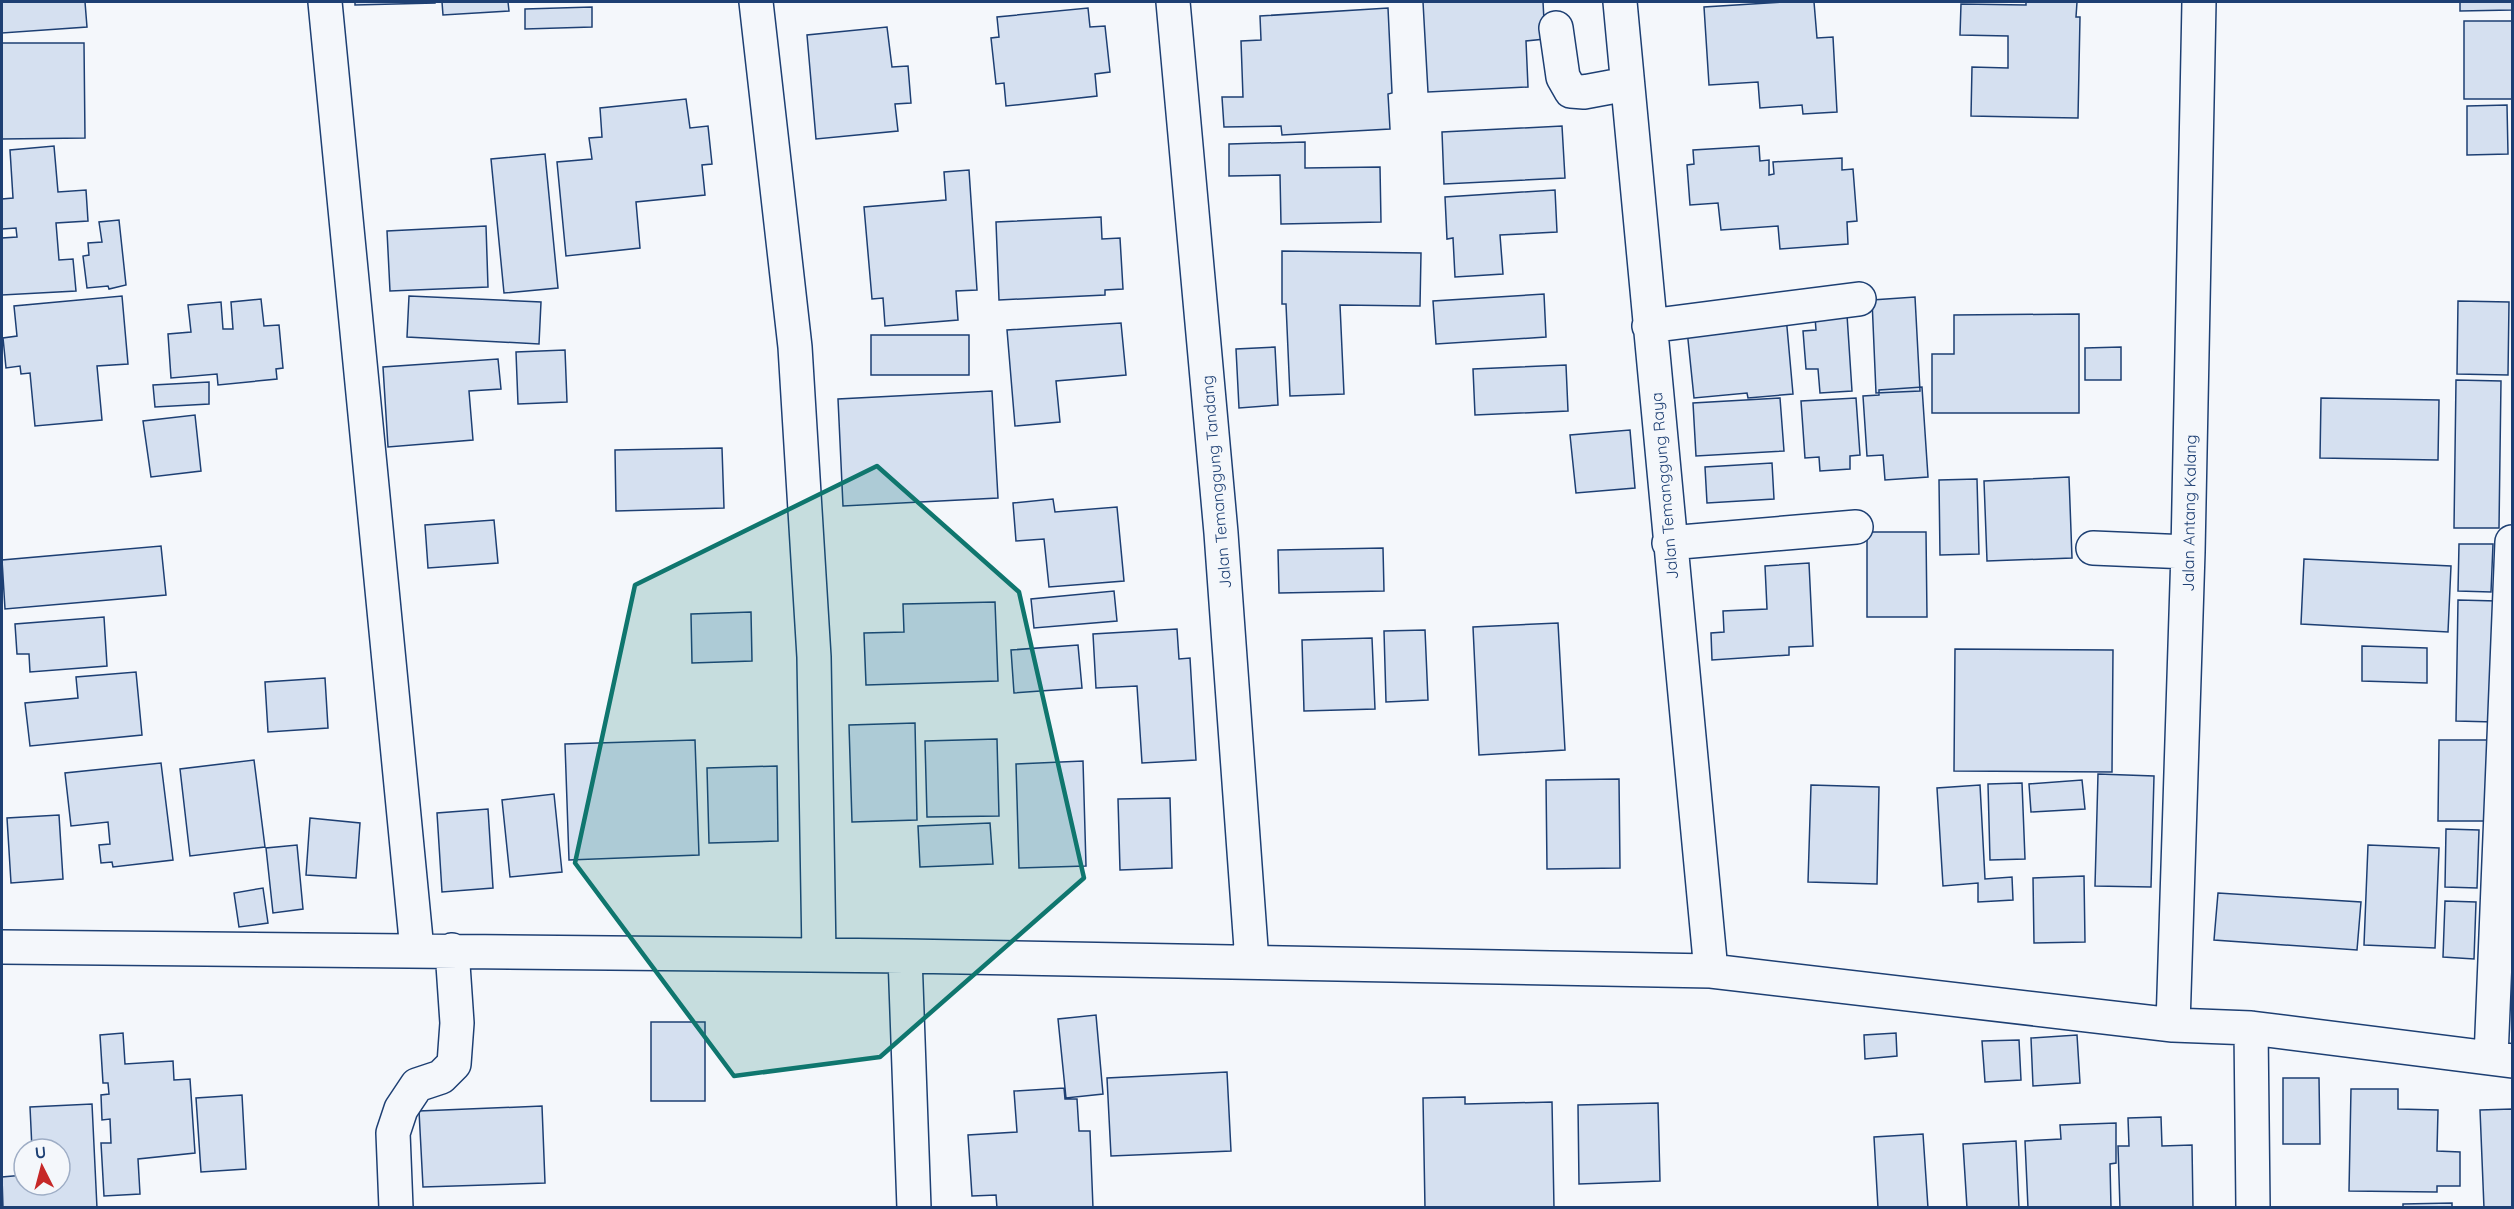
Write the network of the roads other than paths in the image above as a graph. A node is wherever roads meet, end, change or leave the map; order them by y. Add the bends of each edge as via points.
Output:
1 (325, 2) edge
2 (756, 2) edge
3 (1173, 2) edge
4 (1620, 2) edge
5 (2199, 2) edge
6 (1556, 28) dead end
7 (1627, 84) junction
8 (1859, 299) dead end
9 (1649, 326) junction
10 (1856, 527) dead end
11 (2512, 542) edge
12 (1669, 543) junction
13 (2093, 548) dead end
14 (2188, 552) junction
15 (2, 947) edge
16 (417, 950) junction
17 (452, 950) junction
18 (819, 955) junction
19 (905, 956) junction
20 (1252, 962) junction
21 (1711, 971) junction
22 (2173, 1025) junction
23 (2251, 1028) junction
24 (2502, 1060) edge
25 (396, 1208) edge
26 (914, 1208) edge
27 (2253, 1208) edge

1 - 16 street
2 - 18 street via 795,347 814,657
3 - 20 street, Jalan Temanggung Tandang via 1221,533
4 - 7 street, Jalan Temanggung Raya
5 - 14 street, Jalan Antang Kalang
6 - 7 street via 1563,77 1571,91
7 - 9 street, Jalan Temanggung Raya
8 - 9 street
9 - 12 street, Jalan Temanggung Raya
10 - 12 street
11 - 24 street
12 - 21 street, Jalan Temanggung Raya
13 - 14 street
14 - 22 street, Jalan Antang Kalang
15 - 16 street
16 - 17 street
17 - 18 street
17 - 25 street via 457,1023 454,1064 441,1077 417,1085 401,1109 393,1133
18 - 19 street
19 - 20 street
19 - 26 street
20 - 21 street
21 - 22 street
22 - 23 street
23 - 24 street
23 - 27 street

